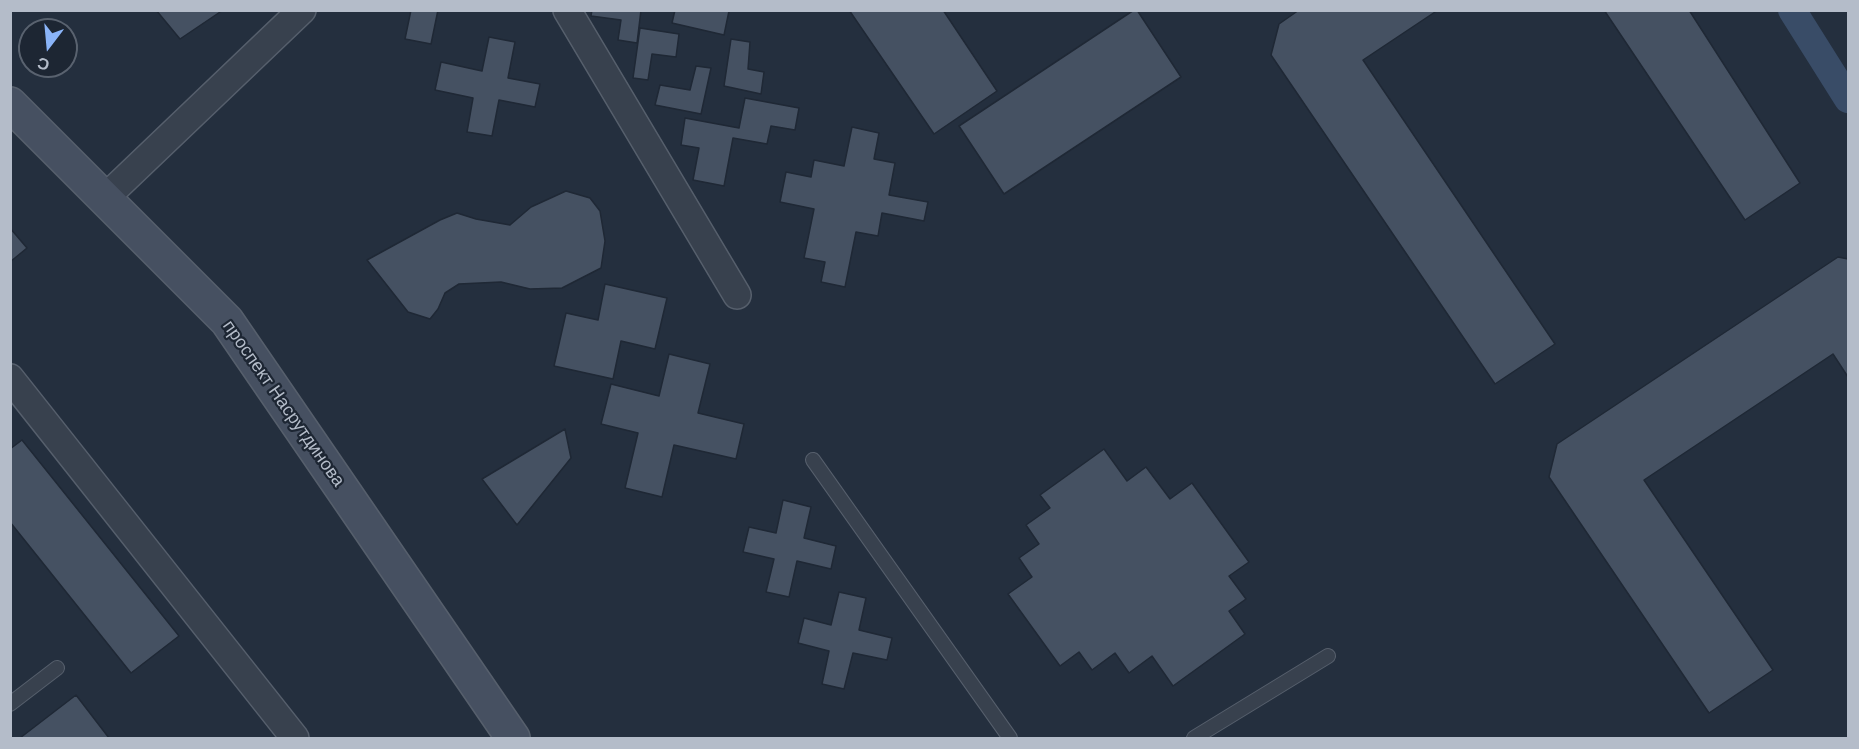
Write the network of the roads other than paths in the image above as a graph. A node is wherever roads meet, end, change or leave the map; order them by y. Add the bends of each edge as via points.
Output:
1 (302, 10) edge
2 (567, 10) edge
3 (10, 104) edge
4 (105, 198) junction
5 (737, 295) dead end
6 (10, 378) edge
7 (813, 460) dead end
8 (1328, 656) dead end
9 (57, 668) dead end
10 (10, 704) edge
11 (295, 738) edge
12 (513, 738) edge
13 (1010, 738) edge
14 (1194, 738) edge

1 - 4 street
2 - 5 street
3 - 4 main road, проспект Насрутдинова
4 - 12 main road, проспект Насрутдинова via 227,321
6 - 11 street
7 - 13 lane
8 - 14 lane
9 - 10 lane

